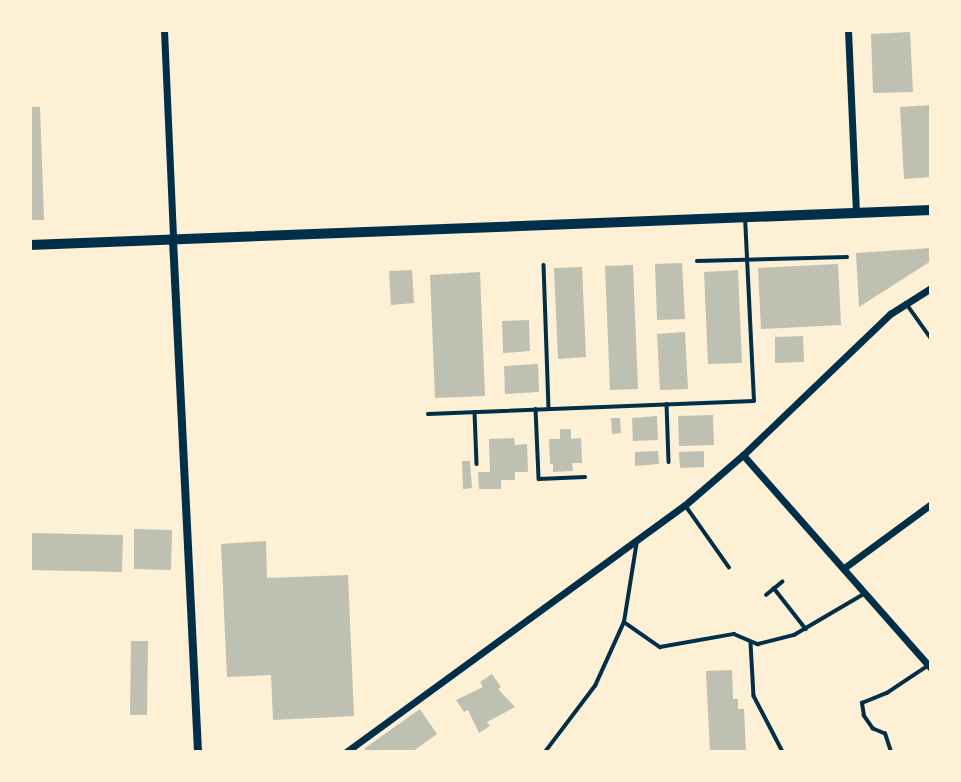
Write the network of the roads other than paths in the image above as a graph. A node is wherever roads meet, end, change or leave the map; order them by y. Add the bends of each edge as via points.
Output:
1 (164, 30) edge
2 (848, 30) edge
3 (931, 210) edge
4 (856, 212) junction
5 (744, 216) junction
6 (173, 240) junction
7 (30, 246) edge
8 (847, 257) dead end
9 (747, 260) junction
10 (697, 261) dead end
11 (544, 265) dead end
12 (931, 288) edge
13 (906, 303) junction
14 (931, 338) edge
15 (667, 404) junction
16 (549, 409) junction
17 (536, 410) junction
18 (475, 412) junction
19 (428, 414) dead end
20 (743, 455) junction
21 (669, 462) dead end
22 (477, 464) dead end
23 (585, 477) dead end
24 (931, 504) edge
25 (685, 505) junction
26 (637, 541) junction
27 (729, 567) dead end
28 (844, 568) junction
29 (782, 582) dead end
30 (774, 588) junction
31 (865, 593) junction
32 (765, 595) dead end
33 (624, 622) junction
34 (806, 629) junction
35 (751, 643) junction
36 (930, 667) edge
37 (198, 752) edge
38 (346, 752) edge
39 (545, 752) edge
40 (783, 752) edge
41 (891, 752) edge

1 - 6 street
2 - 4 street
3 - 4 main road
4 - 5 main road
5 - 6 main road
5 - 9 lane
6 - 7 main road
6 - 37 street
8 - 9 lane
9 - 10 lane
9 - 15 lane via 754,401
11 - 16 lane
12 - 13 street
13 - 14 lane
13 - 20 street
15 - 16 lane
15 - 21 lane
16 - 17 lane
17 - 18 lane
17 - 23 lane via 539,479
18 - 19 lane
18 - 22 lane
20 - 25 street
20 - 28 street
24 - 28 street
25 - 26 street
25 - 27 lane
26 - 33 lane
26 - 38 street
28 - 31 street
29 - 30 lane
30 - 32 lane
30 - 34 lane
31 - 34 lane
31 - 36 street
33 - 35 lane via 660,647 734,634
33 - 39 lane via 594,686
34 - 35 lane
35 - 40 lane via 754,696
36 - 41 lane via 862,702 864,716 873,729 885,734

